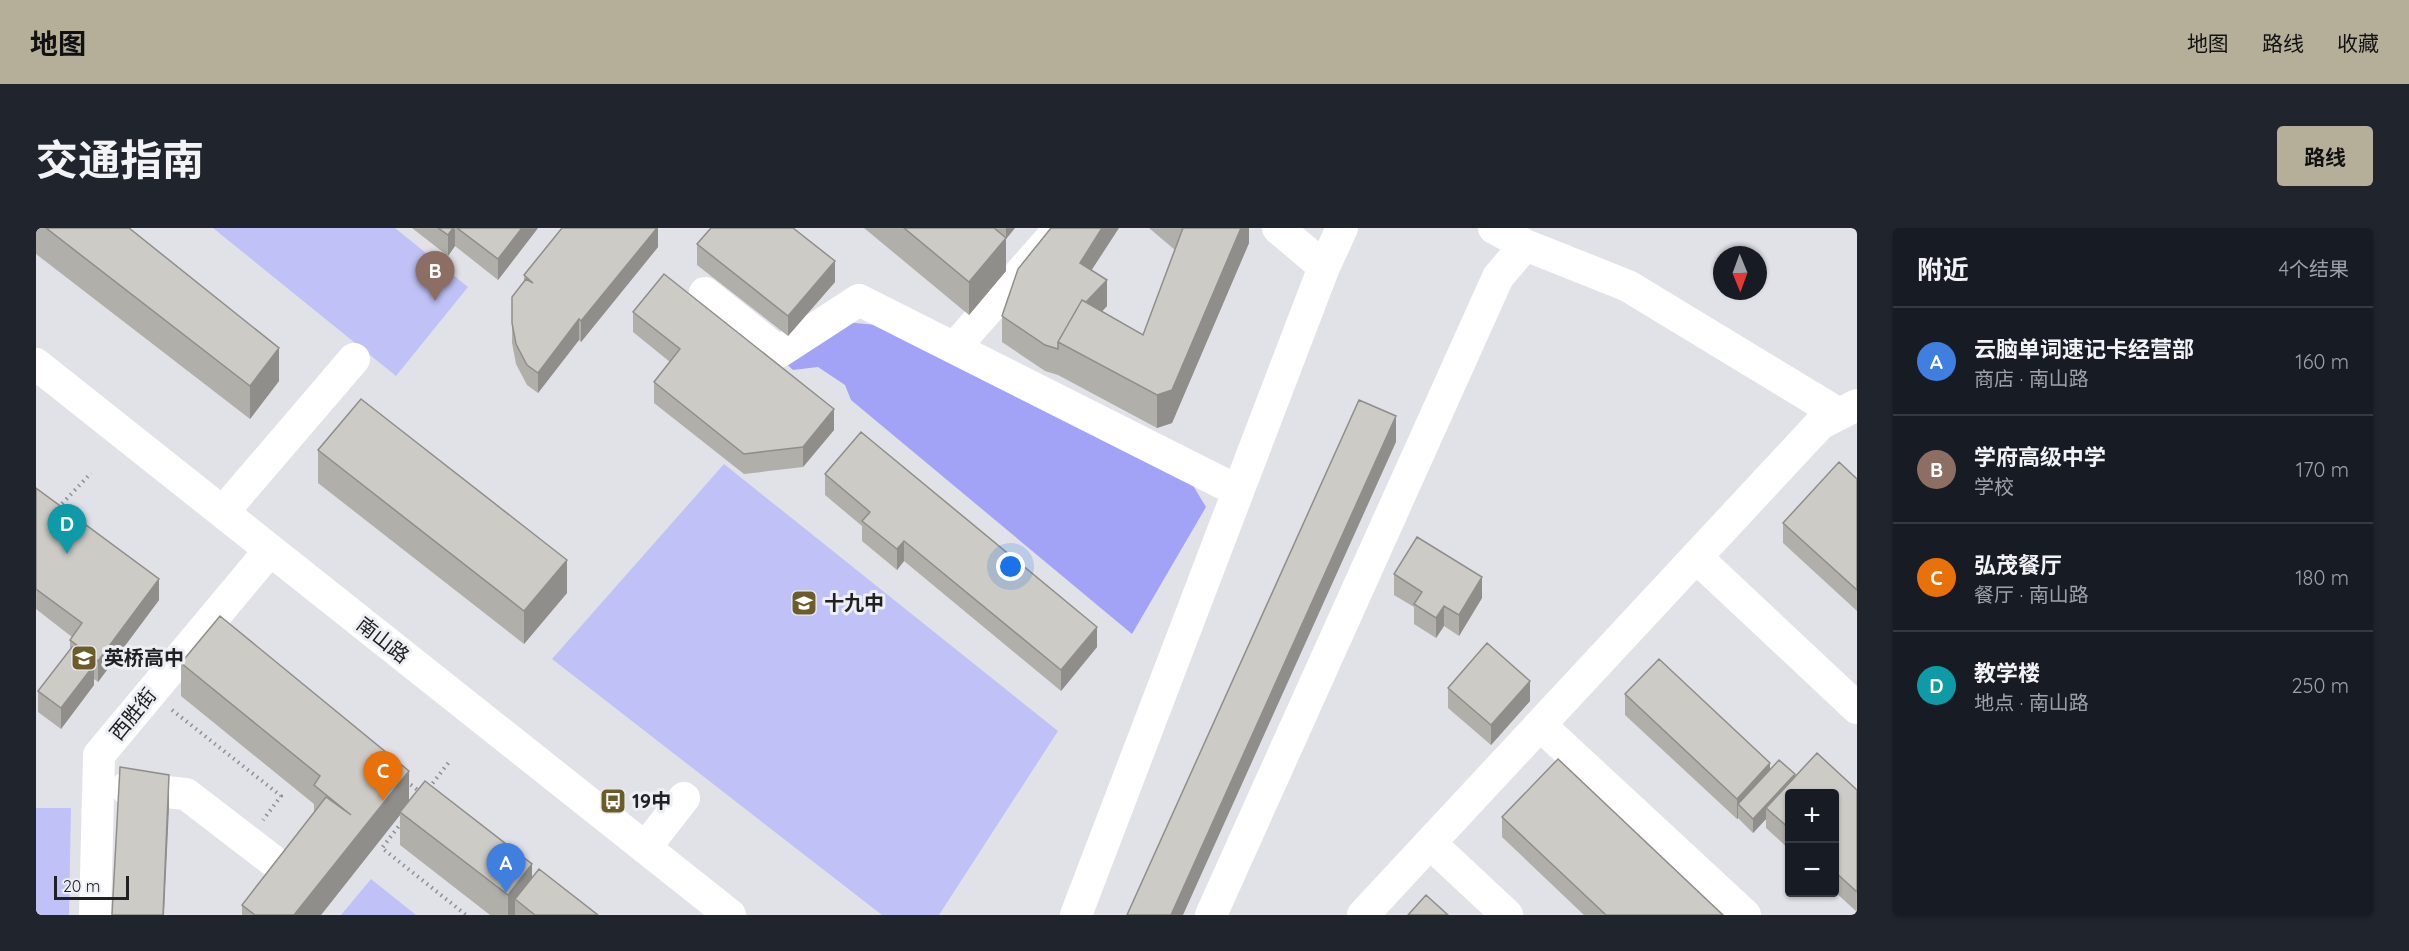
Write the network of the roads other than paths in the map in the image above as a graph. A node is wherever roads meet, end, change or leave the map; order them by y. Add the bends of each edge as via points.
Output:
1 (1060, 228) edge
2 (1278, 228) edge
3 (1342, 228) edge
4 (1494, 228) edge
5 (1526, 245) junction
6 (1324, 267) junction
7 (705, 293) dead end
8 (955, 347) junction
9 (354, 359) dead end
10 (36, 364) edge
11 (1848, 409) edge
12 (1238, 491) junction
13 (223, 512) junction
14 (270, 550) junction
15 (1696, 557) junction
16 (1857, 708) edge
17 (1540, 725) junction
18 (99, 785) junction
19 (684, 798) dead end
20 (1430, 843) junction
21 (645, 848) junction
22 (272, 860) dead end
23 (95, 915) edge
24 (730, 915) edge
25 (1076, 915) edge
26 (1210, 915) edge
27 (1364, 915) edge
28 (1507, 915) edge
29 (1745, 915) edge

1 - 8 street
2 - 6 street
3 - 6 street
4 - 5 street
5 - 11 street via 1628,286
5 - 26 street via 1498,278
6 - 12 street
7 - 8 street via 779,352 859,300
8 - 12 street
9 - 13 street
10 - 13 street, 南山路
11 - 15 street via 1820,424
12 - 25 street
13 - 14 street, 南山路
14 - 18 street, 西胜街 via 99,755
14 - 21 street, 南山路
15 - 16 street
15 - 17 street
17 - 20 street
17 - 29 street
18 - 22 street via 186,794
18 - 23 street, 西胜街
19 - 21 street
20 - 27 street
20 - 28 street
21 - 24 street, 南山路

